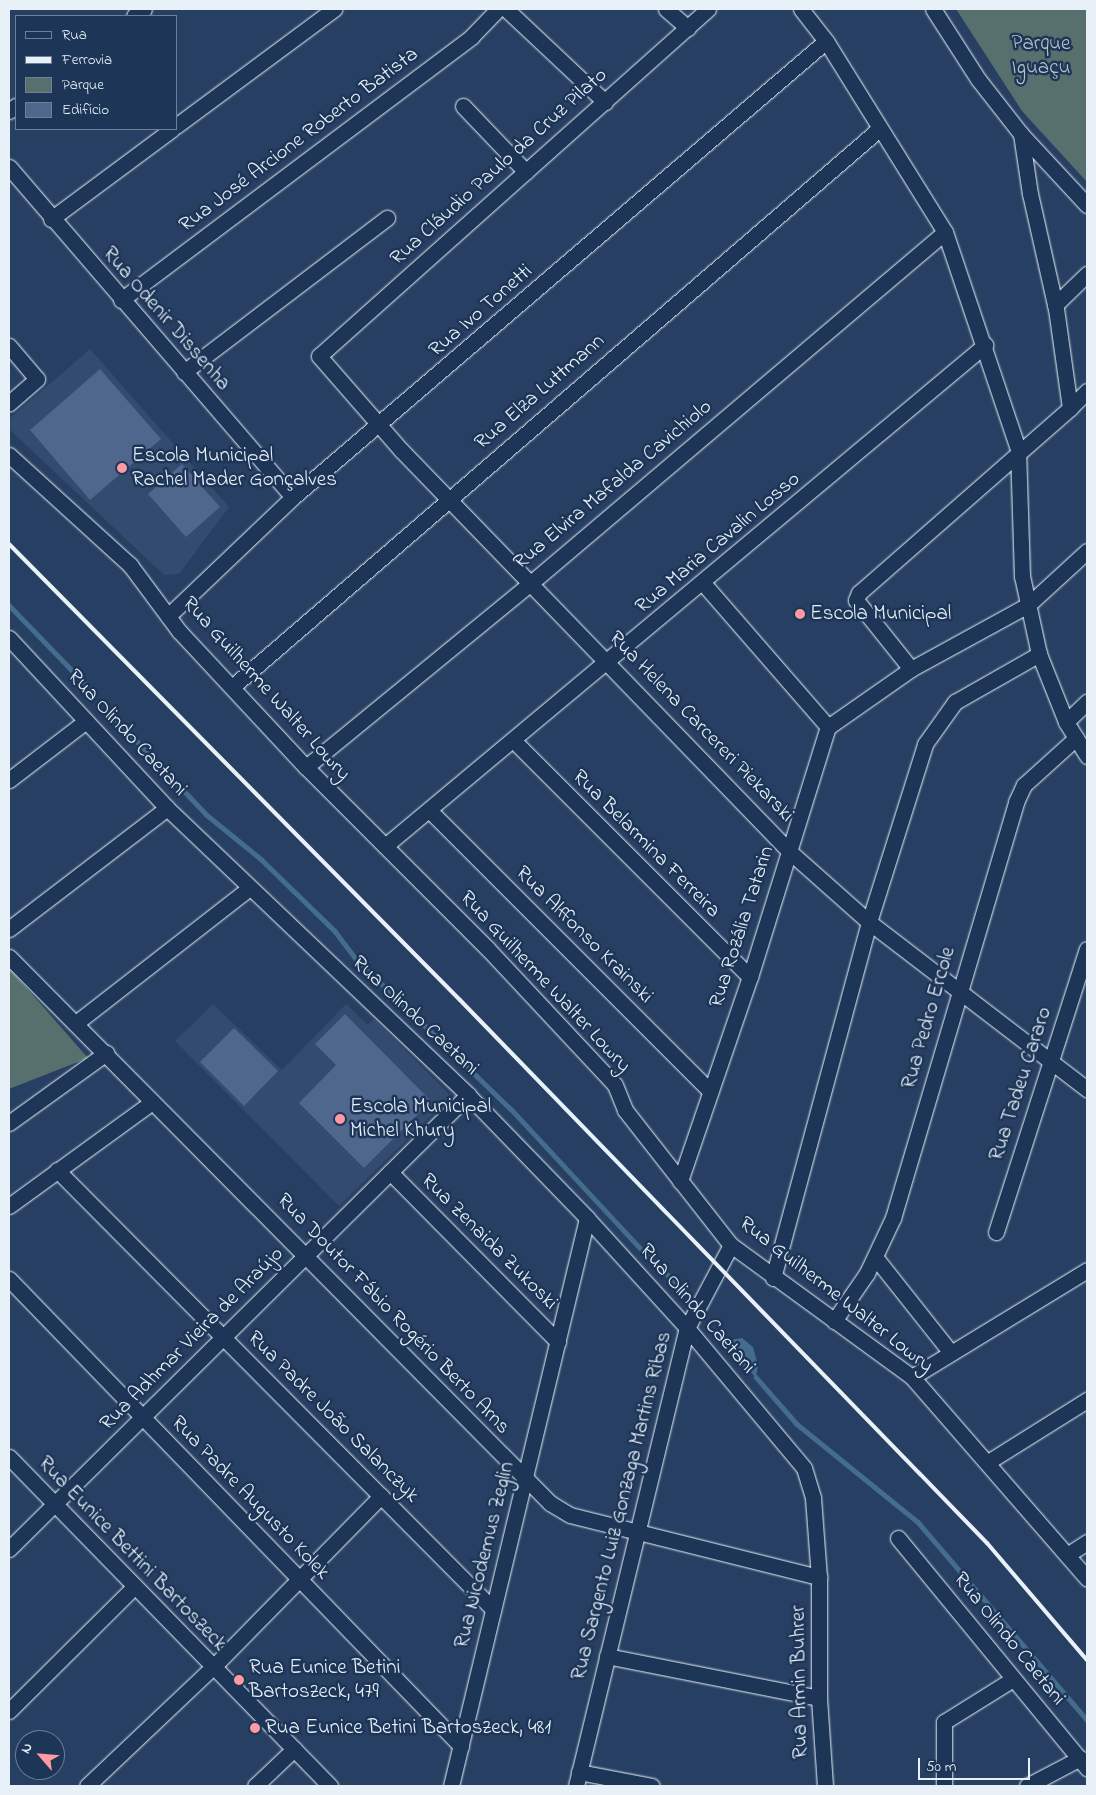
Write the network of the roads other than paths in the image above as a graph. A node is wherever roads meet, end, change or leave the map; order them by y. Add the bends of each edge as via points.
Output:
1 (334, 9) edge
2 (498, 9) edge
3 (506, 9) edge
4 (666, 9) edge
5 (708, 9) edge
6 (802, 9) edge
7 (933, 9) edge
8 (688, 28) junction
9 (826, 41) junction
10 (604, 102) junction
11 (463, 106) dead end
12 (178, 125) edge
13 (171, 130) edge
14 (878, 130) junction
15 (1022, 134) junction
16 (9, 167) edge
17 (526, 172) junction
18 (1087, 205) edge
19 (387, 218) dead end
20 (50, 219) junction
21 (945, 232) junction
22 (1087, 274) edge
23 (121, 300) junction
24 (1055, 304) junction
25 (984, 345) junction
26 (9, 346) edge
27 (319, 356) joint
28 (184, 372) junction
29 (1087, 392) edge
30 (9, 403) edge
31 (1070, 408) junction
32 (380, 426) junction
33 (1018, 449) junction
34 (9, 455) edge
35 (293, 497) junction
36 (449, 498) junction
37 (1087, 551) edge
38 (532, 582) junction
39 (704, 583) junction
40 (1028, 605) junction
41 (168, 616) junction
42 (12, 645) edge
43 (1039, 654) junction
44 (610, 662) junction
45 (911, 669) junction
46 (232, 687) junction
47 (1087, 702) edge
48 (86, 721) junction
49 (1066, 722) junction
50 (828, 727) junction
51 (1076, 738) junction
52 (513, 740) junction
53 (1087, 756) edge
54 (306, 768) junction
55 (9, 780) edge
56 (167, 808) junction
57 (429, 810) junction
58 (385, 846) junction
59 (789, 850) junction
60 (248, 889) junction
61 (869, 922) junction
62 (9, 929) edge
63 (1087, 949) edge
64 (9, 956) edge
65 (750, 977) junction
66 (959, 994) junction
67 (76, 1023) junction
68 (106, 1054) junction
69 (1049, 1062) junction
70 (1087, 1089) edge
71 (710, 1091) junction
72 (468, 1095) junction
73 (152, 1102) junction
74 (9, 1124) edge
75 (57, 1170) junction
76 (390, 1172) junction
77 (680, 1181) junction
78 (9, 1206) edge
79 (588, 1218) junction
80 (996, 1232) dead end
81 (731, 1245) junction
82 (308, 1254) junction
83 (874, 1257) junction
84 (1087, 1270) edge
85 (774, 1278) junction
86 (9, 1279) edge
87 (834, 1321) junction
88 (687, 1328) junction
89 (222, 1336) junction
90 (558, 1342) junction
91 (951, 1353) junction
92 (912, 1377) junction
93 (1087, 1400) edge
94 (142, 1417) junction
95 (9, 1457) edge
96 (988, 1462) junction
97 (526, 1482) junction
98 (381, 1496) junction
99 (54, 1505) junction
100 (636, 1531) junction
101 (898, 1538) dead end
102 (1087, 1542) edge
103 (9, 1549) edge
104 (1067, 1555) junction
105 (819, 1577) junction
106 (1087, 1578) edge
107 (299, 1579) junction
108 (134, 1587) junction
109 (493, 1609) junction
110 (607, 1656) junction
111 (213, 1668) junction
112 (1013, 1678) junction
113 (819, 1698) junction
114 (9, 1711) edge
115 (461, 1746) junction
116 (294, 1749) junction
117 (1083, 1763) edge
118 (577, 1779) edge
119 (87, 1786) edge
120 (255, 1786) edge
121 (330, 1786) edge
122 (451, 1786) edge
123 (652, 1786) edge
124 (825, 1786) edge
125 (944, 1786) edge
126 (1027, 1786) edge

1 - 12 street
2 - 23 street, Rua José Arcione Roberto Batista via 472,36
3 - 10 street
4 - 8 street
5 - 8 street, Rua Cláudio Paulo da Cruz Pilato
6 - 9 street
7 - 15 street via 978,79
8 - 10 street, Rua Cláudio Paulo da Cruz Pilato
9 - 14 street
9 - 32 street, Rua Ivo Tonetti
10 - 17 street, Rua Cláudio Paulo da Cruz Pilato
11 - 17 street
13 - 20 street
14 - 21 street
14 - 36 street, Rua Elza Luttmann
15 - 18 street
15 - 24 street via 1030,194
16 - 20 street, Rua Odenir Dissenha
17 - 27 street, Rua Cláudio Paulo da Cruz Pilato
19 - 28 street
20 - 23 street, Rua Odenir Dissenha
21 - 25 street
21 - 38 street, Rua Elvira Mafalda Cavichiolo
22 - 24 street
23 - 28 street, Rua Odenir Dissenha
24 - 31 street
25 - 33 street
25 - 39 street, Rua Maria Cavalin Losso
26 - 30 street via 37,378
27 - 32 street, Rua Helena Carcereri Piekarski
28 - 35 street, Rua Odenir Dissenha
29 - 31 street
31 - 33 street
32 - 35 street, Rua Ivo Tonetti
32 - 36 street, Rua Helena Carcereri Piekarski
33 - 40 street via 1022,576
33 - 45 street via 857,597
34 - 41 street, Rua Guilherme Walter Lowry via 130,565
35 - 41 street, Rua Ivo Tonetti
36 - 38 street, Rua Helena Carcereri Piekarski
36 - 46 street, Rua Elza Luttmann
37 - 40 street
38 - 44 street, Rua Helena Carcereri Piekarski
38 - 54 street, Rua Elvira Mafalda Cavichiolo
39 - 44 street, Rua Maria Cavalin Losso
39 - 50 street
40 - 43 street
40 - 45 street
41 - 46 street, Rua Guilherme Walter Lowry
42 - 48 street, Rua Olindo Caetani
43 - 49 street
43 - 61 street via 955,702 939,720 925,744
44 - 52 street, Rua Maria Cavalin Losso
44 - 59 street, Rua Helena Carcereri Piekarski
45 - 50 street
46 - 54 street, Rua Guilherme Walter Lowry
47 - 49 street
48 - 55 street
48 - 56 street, Rua Olindo Caetani
49 - 51 street
50 - 59 street, Rua Rozália Tatarin
51 - 53 street
51 - 66 street, Rua Pedro Ercole via 1024,785 1016,802
52 - 57 street, Rua Maria Cavalin Losso
52 - 65 street, Rua Belarmina Ferreira
54 - 58 street, Rua Guilherme Walter Lowry
56 - 60 street, Rua Olindo Caetani
56 - 62 street
57 - 58 street, Rua Maria Cavalin Losso
57 - 71 street, Rua Alffonso Krainski
58 - 77 street, Rua Guilherme Walter Lowry via 488,948 615,1084 625,1110
59 - 61 street, Rua Helena Carcereri Piekarski
59 - 65 street, Rua Rozália Tatarin
60 - 67 street
60 - 72 street, Rua Olindo Caetani
61 - 66 street, Rua Helena Carcereri Piekarski
61 - 85 street
63 - 69 street, Rua Tadeu Cararo
64 - 67 street, Rua Doutor Fábio Rogério Berto Arns
65 - 71 street, Rua Rozália Tatarin
66 - 69 street, Rua Helena Carcereri Piekarski
66 - 83 street, Rua Pedro Ercole via 893,1218
67 - 68 street, Rua Doutor Fábio Rogério Berto Arns
68 - 73 street, Rua Doutor Fábio Rogério Berto Arns
68 - 74 street
69 - 70 street, Rua Helena Carcereri Piekarski
69 - 80 street, Rua Tadeu Cararo
71 - 77 street, Rua Rozália Tatarin
72 - 76 street, Rua Adhmar Vieira de Araújo
72 - 79 street, Rua Olindo Caetani
73 - 75 street
73 - 82 street, Rua Doutor Fábio Rogério Berto Arns
75 - 78 street
75 - 89 street, Rua Padre João Salanczyk
76 - 82 street, Rua Adhmar Vieira de Araújo
76 - 90 street, Rua Zenaida Zukoski
77 - 81 street, Rua Guilherme Walter Lowry
79 - 88 street, Rua Olindo Caetani
79 - 90 street, Rua Nicodemus Zeglin
81 - 85 street, Rua Guilherme Walter Lowry
81 - 88 street, Rua Sargento Luiz Gonzaga Martins Ribas
82 - 89 street, Rua Adhmar Vieira de Araújo
82 - 97 street, Rua Doutor Fábio Rogério Berto Arns
83 - 87 street, Rua Pedro Ercole via 854,1296
83 - 91 street
84 - 91 street
85 - 87 street, Rua Guilherme Walter Lowry
86 - 94 street, Rua Padre Augusto Kolek
87 - 92 street, Rua Guilherme Walter Lowry
88 - 100 street, Rua Sargento Luiz Gonzaga Martins Ribas
88 - 105 street, Rua Olindo Caetani via 804,1468 812,1498
89 - 94 street, Rua Adhmar Vieira de Araújo
89 - 98 street, Rua Padre João Salanczyk
90 - 97 street, Rua Nicodemus Zeglin
91 - 92 street
92 - 96 street, Rua Guilherme Walter Lowry
93 - 96 street
94 - 99 street, Rua Adhmar Vieira de Araújo
94 - 107 street, Rua Padre Augusto Kolek
95 - 99 street, Rua Eunice Bettini Bartoszeck
96 - 104 street, Rua Guilherme Walter Lowry
97 - 100 street, Rua Doutor Fábio Rogério Berto Arns via 570,1515
97 - 109 street, Rua Nicodemus Zeglin
98 - 107 street
98 - 109 street, Rua Padre João Salanczyk
99 - 103 street, Rua Adhmar Vieira de Araújo
99 - 108 street, Rua Eunice Bettini Bartoszeck
100 - 105 street, Rua Doutor Fábio Rogério Berto Arns
100 - 110 street, Rua Sargento Luiz Gonzaga Martins Ribas
101 - 112 street, Rua Olindo Caetani
102 - 104 street
104 - 106 street, Rua Guilherme Walter Lowry
105 - 113 street, Rua Armin Buhrer
107 - 111 street
107 - 115 street, Rua Padre Augusto Kolek
108 - 111 street, Rua Eunice Bettini Bartoszeck
108 - 114 street
109 - 115 street, Rua Nicodemus Zeglin
110 - 113 street
110 - 118 street, Rua Sargento Luiz Gonzaga Martins Ribas
111 - 116 street, Rua Eunice Bettini Bartoszeck
111 - 119 street
112 - 117 street, Rua Olindo Caetani
112 - 125 street via 944,1722
113 - 124 street, Rua Armin Buhrer
115 - 122 street, Rua Nicodemus Zeglin
116 - 120 street
116 - 121 street, Rua Eunice Bettini Bartoszeck
117 - 126 street
118 - 123 street

